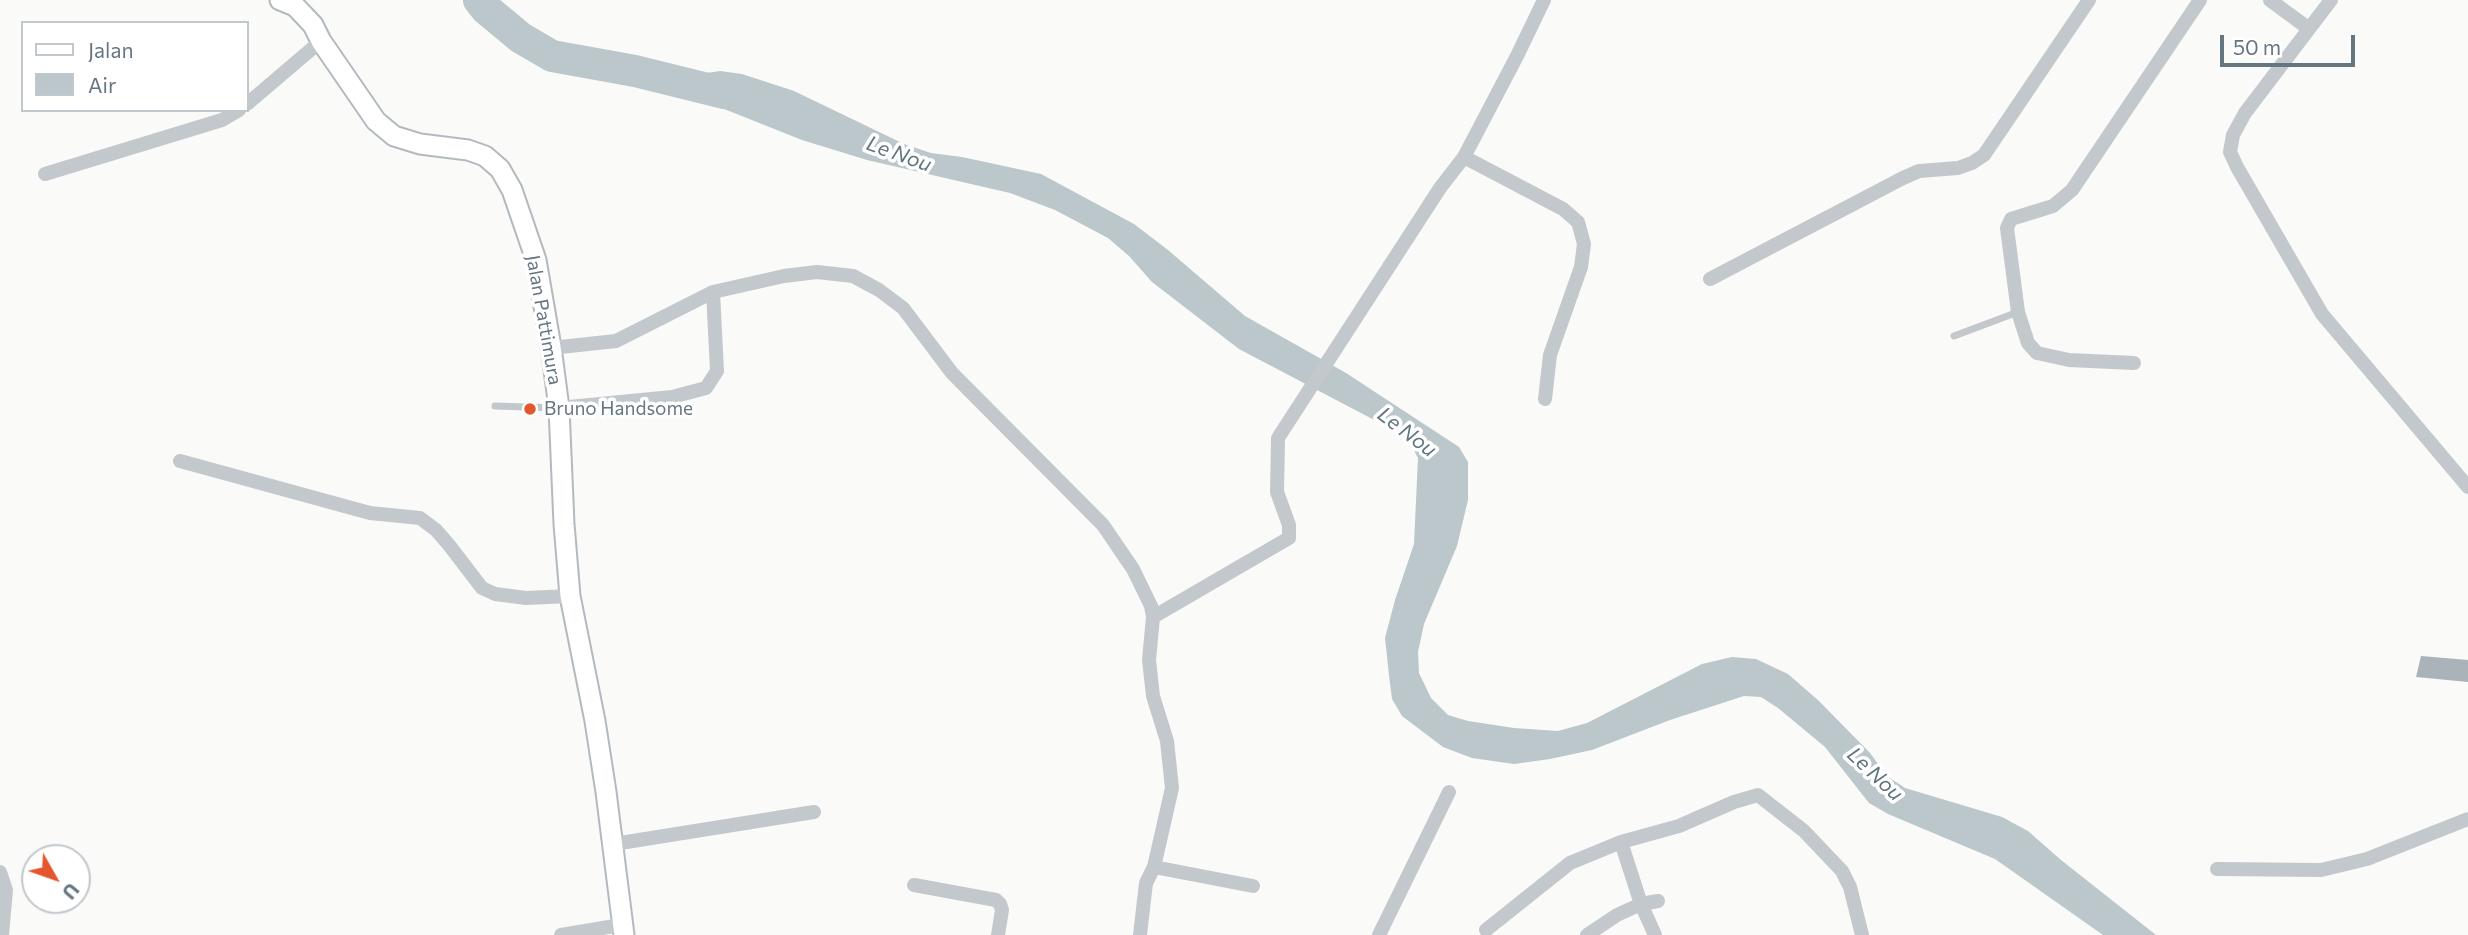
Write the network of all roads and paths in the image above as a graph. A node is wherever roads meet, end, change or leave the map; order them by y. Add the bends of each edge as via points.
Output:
1 (280, 0) edge
2 (1544, 0) edge
3 (2089, 0) edge
4 (2200, 0) edge
5 (2270, 0) edge
6 (2331, 0) edge
7 (2308, 28) junction
8 (321, 41) junction
9 (248, 103) edge
10 (236, 112) edge
11 (1464, 157) junction
12 (45, 174) dead end
13 (1710, 279) dead end
14 (713, 292) junction
15 (2018, 312) junction
16 (1954, 337) dead end
17 (551, 348) junction
18 (2133, 363) dead end
19 (1545, 399) dead end
20 (495, 406) dead end
21 (559, 408) junction
22 (180, 461) dead end
23 (2468, 487) edge
24 (570, 596) junction
25 (1153, 617) junction
26 (1449, 792) dead end
27 (814, 813) dead end
28 (2468, 819) edge
29 (1621, 842) junction
30 (614, 844) junction
31 (1154, 867) junction
32 (2217, 869) dead end
33 (0, 873) edge
34 (914, 885) dead end
35 (1253, 887) dead end
36 (1658, 901) dead end
37 (1641, 904) junction
38 (622, 930) edge
39 (1488, 933) edge
40 (2, 935) edge
41 (561, 935) edge
42 (998, 935) edge
43 (1140, 935) edge
44 (1379, 935) edge
45 (1587, 935) edge
46 (1655, 935) edge
47 (1862, 935) edge

1 - 8 main road, Jalan Pattimura via 295,6
2 - 11 street
3 - 13 street via 1984,155 1958,168 1919,171 1903,178
4 - 15 street via 2072,190 2053,206 2011,219 2007,228
5 - 7 street
6 - 7 street
7 - 23 street via 2245,113 2230,152 2322,314
8 - 9 street
8 - 17 main road, Jalan Pattimura via 376,121 394,136 468,150 485,156 500,169 536,260
10 - 12 street
11 - 19 street via 1563,209 1578,222 1584,244 1581,267 1550,355
11 - 25 street via 1278,438 1277,492 1289,538
14 - 17 street via 616,341
14 - 21 street via 717,371 706,388 672,397
14 - 25 street via 817,272 853,276 879,290 903,308 952,373 1103,525 1133,569
15 - 16 lane
15 - 18 street via 2028,342 2037,353 2069,360
17 - 21 main road, Jalan Pattimura
20 - 21 lane
21 - 24 main road, Jalan Pattimura
22 - 24 street via 370,513 420,518 436,530 482,588 526,598
24 - 30 main road, Jalan Pattimura
25 - 31 street via 1150,672 1167,741 1172,788
26 - 44 street
27 - 30 street
28 - 32 street via 2367,859 2321,870
29 - 37 street
29 - 39 street via 1562,867
29 - 47 street via 1761,796 1804,831 1842,871
30 - 38 main road, Jalan Pattimura
31 - 35 street
31 - 43 street via 1146,883
33 - 40 street via 6,890
34 - 42 street via 996,900 1002,910
36 - 37 street
37 - 45 street
37 - 46 street
38 - 41 street

